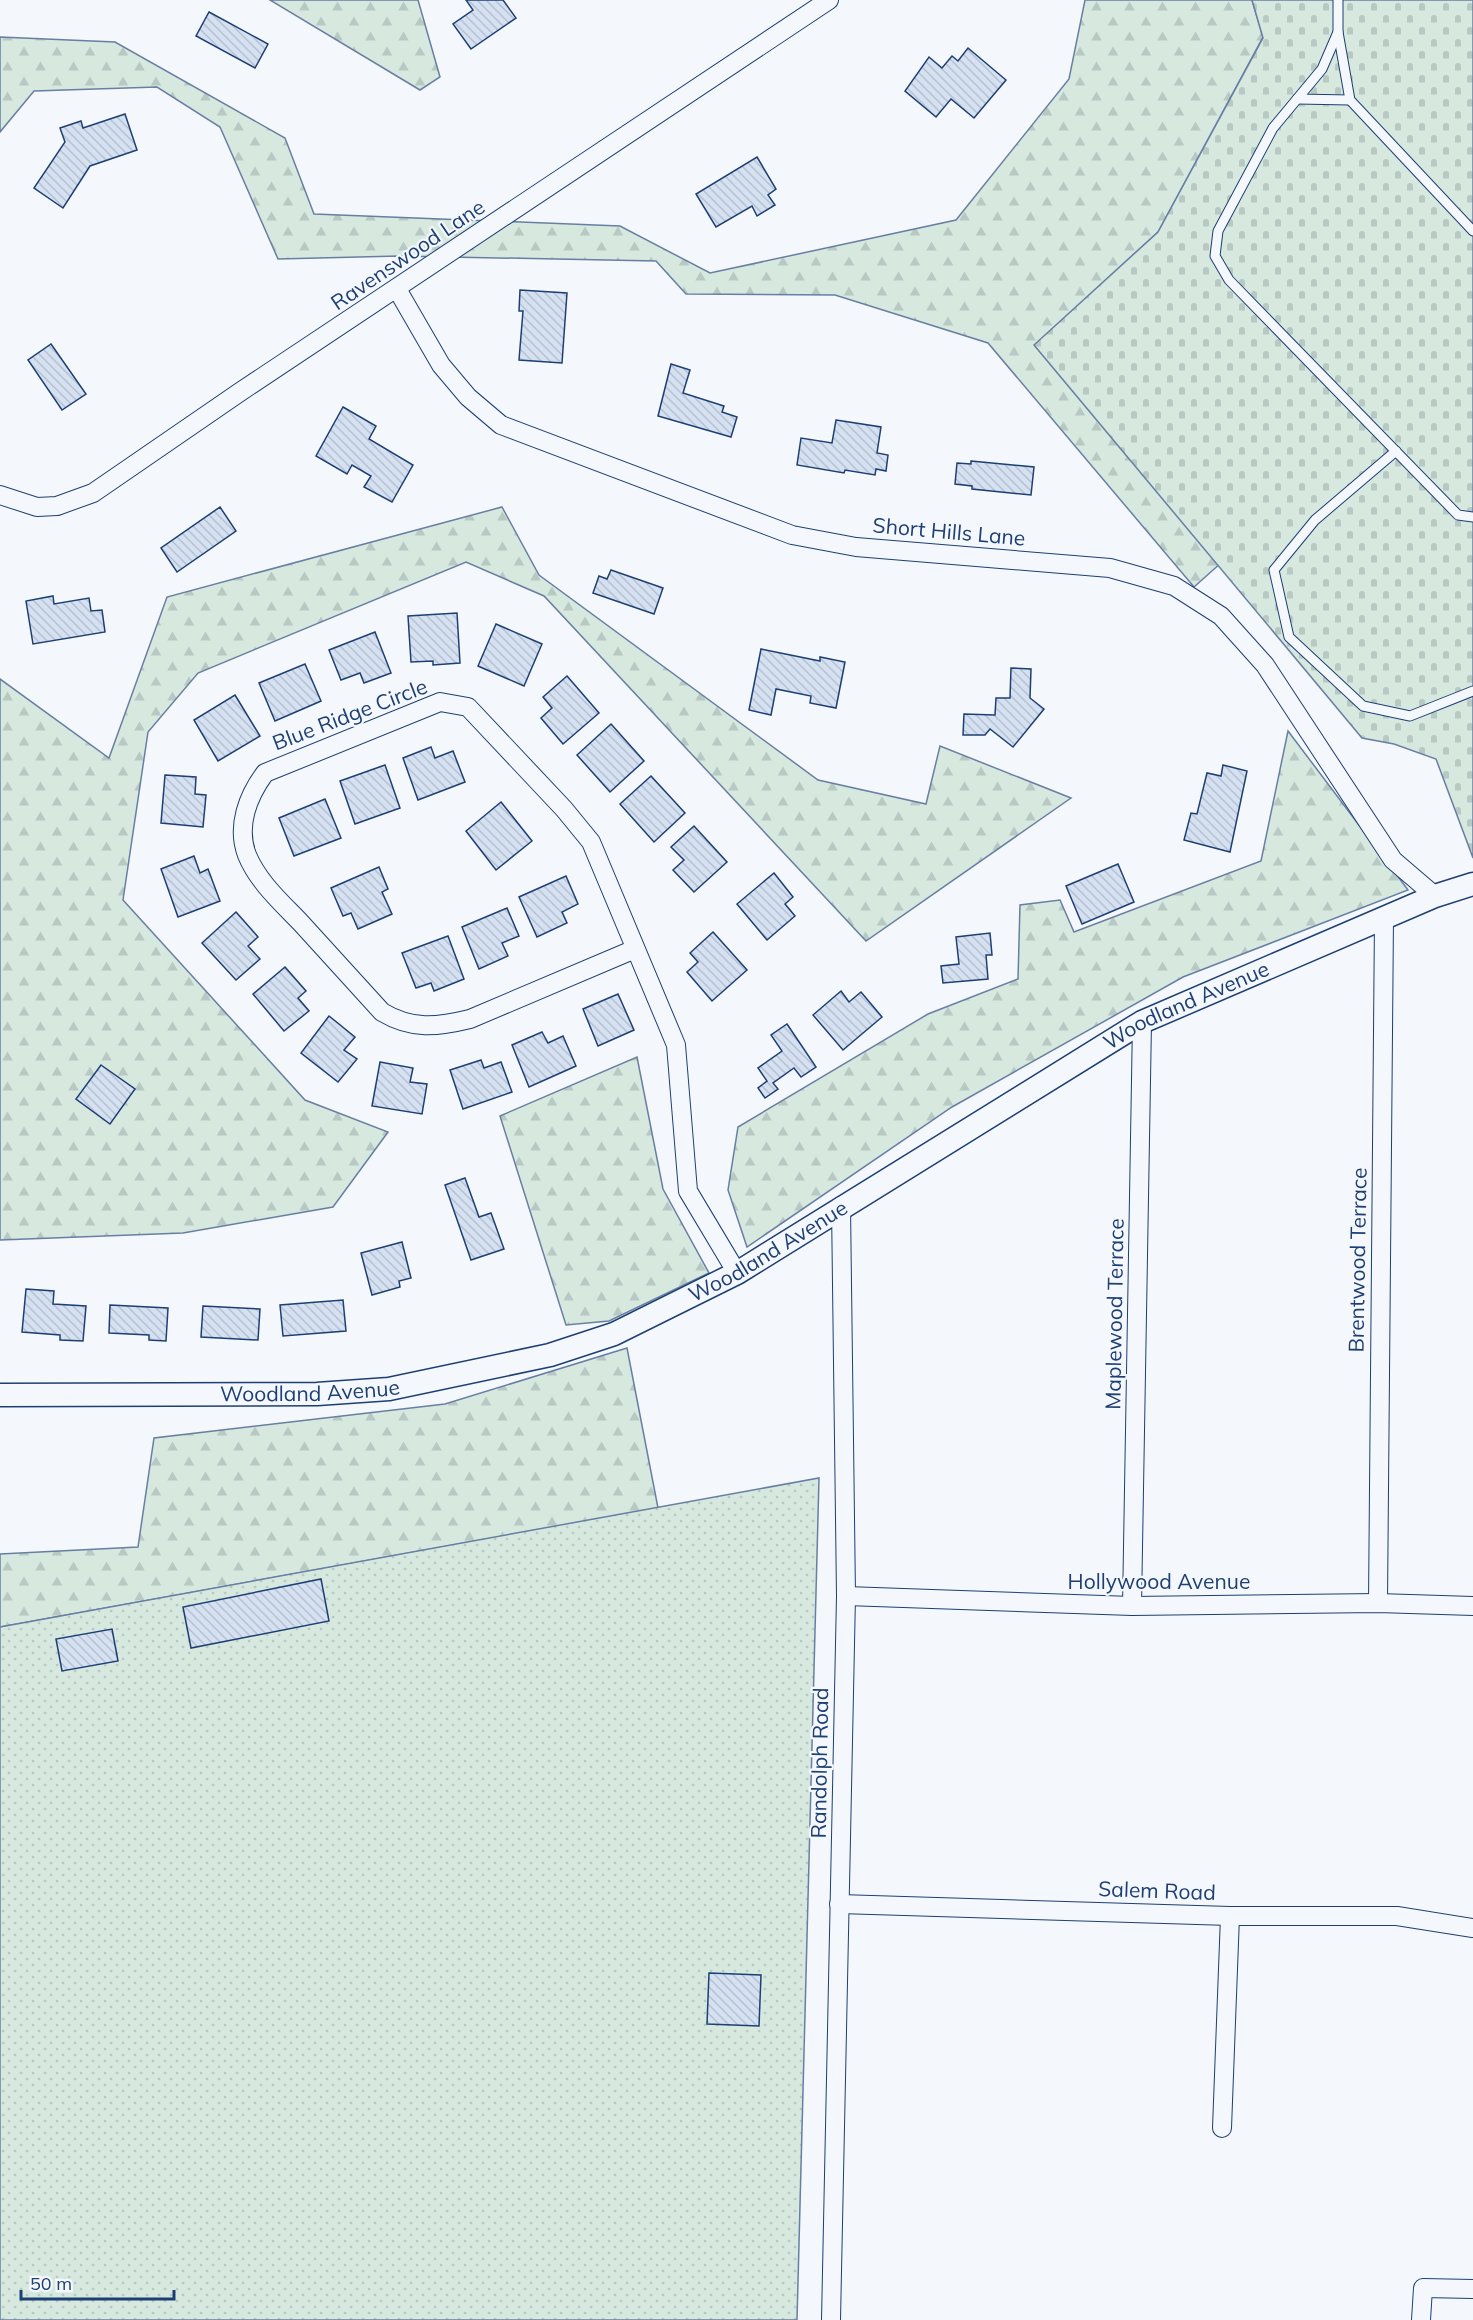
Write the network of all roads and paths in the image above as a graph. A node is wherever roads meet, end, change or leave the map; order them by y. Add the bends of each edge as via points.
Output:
1 (828, 0) edge
2 (1338, 0) edge
3 (1338, 32) junction
4 (1297, 99) junction
5 (1350, 100) junction
6 (1473, 231) edge
7 (397, 289) junction
8 (1396, 451) junction
9 (0, 495) edge
10 (1473, 517) edge
11 (1473, 692) edge
12 (1473, 884) edge
13 (1435, 896) junction
14 (1384, 918) junction
15 (635, 949) junction
16 (1142, 1022) junction
17 (841, 1206) junction
18 (737, 1273) junction
19 (0, 1395) edge
20 (846, 1596) junction
21 (1378, 1603) junction
22 (1132, 1606) junction
23 (1473, 1606) edge
24 (839, 1904) junction
25 (1230, 1916) junction
26 (1473, 1928) edge
27 (1222, 2128) dead end
28 (1473, 2289) edge
29 (831, 2320) edge
30 (1421, 2320) edge

1 - 7 street, Ravenswood Lane
2 - 3 lane
3 - 4 lane via 1322,69
3 - 5 lane
4 - 5 lane
4 - 8 lane via 1273,128 1218,231 1215,256 1229,280
5 - 6 lane
7 - 9 street, Ravenswood Lane via 93,493 66,504 38,507
7 - 13 street, Short Hills Lane via 441,365 468,397 501,425 792,535 856,547 1110,568 1174,586 1221,616 1265,665 1393,860
8 - 10 lane via 1458,515
8 - 11 lane via 1315,520 1274,570 1288,637 1363,706 1410,716
12 - 13 street, Woodland Avenue
13 - 14 street, Woodland Avenue
14 - 16 street, Woodland Avenue
14 - 21 street, Brentwood Terrace
15 - 15 street, Blue Ridge Circle via 591,842 468,707 440,702 265,773 252,791 244,832 247,854 262,881 382,1012 399,1022 442,1026 470,1019
15 - 18 street, Blue Ridge Circle via 676,1045 688,1191
16 - 17 street, Woodland Avenue
16 - 22 street, Maplewood Terrace
17 - 18 street, Woodland Avenue
17 - 20 street, Randolph Road
18 - 19 street, Woodland Avenue via 614,1334 549,1354 389,1389 317,1394
20 - 22 street, Hollywood Avenue
20 - 24 street, Randolph Road
21 - 22 street, Hollywood Avenue
21 - 23 street, Hollywood Avenue
24 - 25 street, Salem Road
24 - 29 street, Randolph Road
25 - 26 street, Salem Road via 1398,1916
25 - 27 street
28 - 30 street via 1423,2288

